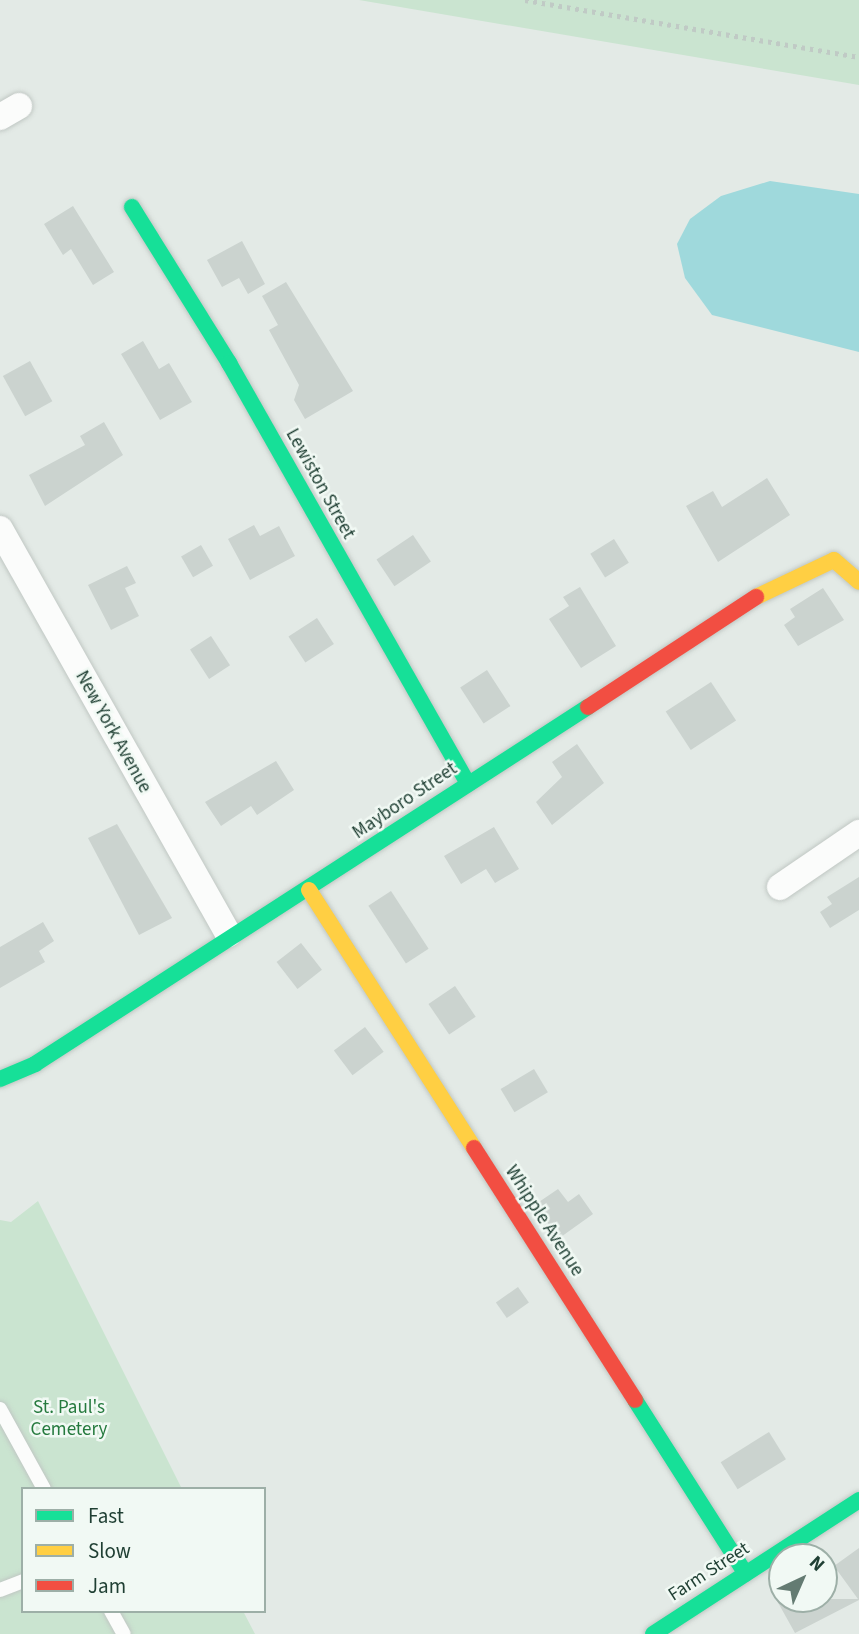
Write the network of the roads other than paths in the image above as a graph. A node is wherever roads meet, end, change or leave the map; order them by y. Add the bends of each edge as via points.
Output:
1 (132, 207) dead end
2 (0, 529) edge
3 (859, 582) edge
4 (468, 784) junction
5 (859, 833) edge
6 (780, 887) dead end
7 (309, 890) junction
8 (228, 934) junction
9 (0, 1079) edge
10 (0, 1409) edge
11 (43, 1487) edge
12 (859, 1500) edge
13 (746, 1574) junction
14 (21, 1582) edge
15 (0, 1590) edge
16 (112, 1613) edge
17 (124, 1634) edge
18 (653, 1634) edge

1 - 4 street, Lewiston Street via 229,363
2 - 8 street, New York Avenue
3 - 4 street, Mayboro Street via 834,560 774,585
4 - 7 street, Mayboro Street
5 - 6 street
7 - 8 street, Mayboro Street
7 - 13 street, Whipple Avenue
8 - 9 street, Mayboro Street via 35,1064
10 - 11 lane
12 - 13 street, Farm Street
13 - 18 street, Farm Street
14 - 15 lane
16 - 17 lane

